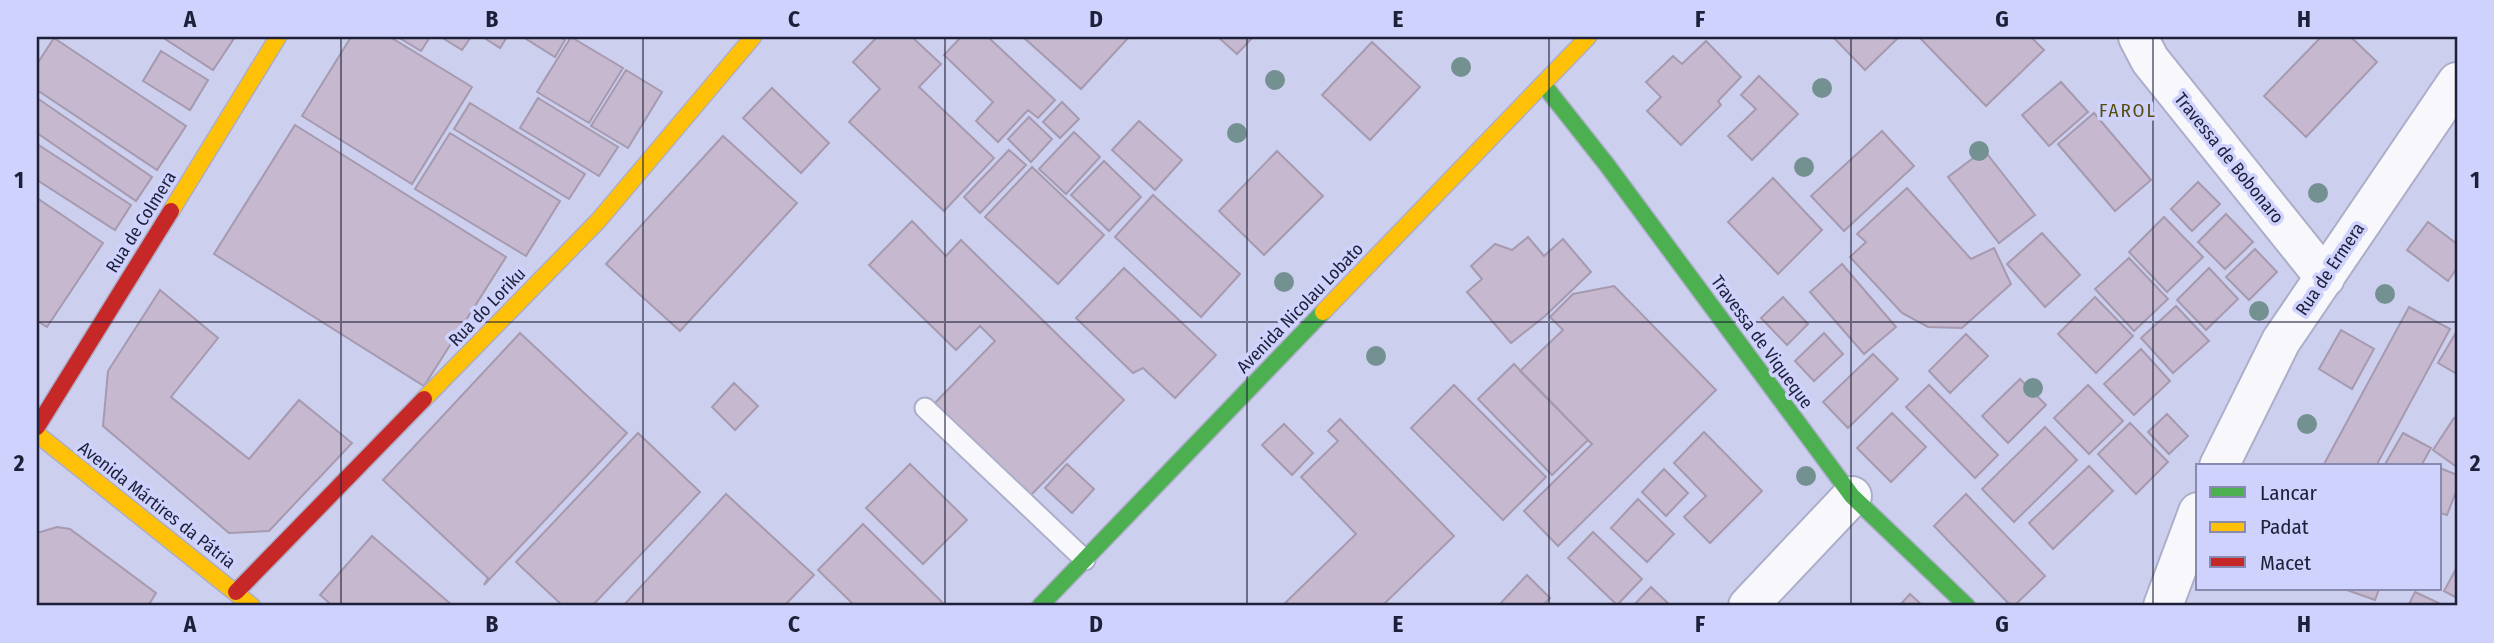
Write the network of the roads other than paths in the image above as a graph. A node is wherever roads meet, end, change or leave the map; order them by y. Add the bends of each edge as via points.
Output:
1 (278, 37) edge
2 (753, 37) edge
3 (2138, 37) edge
4 (1586, 38) edge
5 (2457, 82) edge
6 (1543, 84) junction
7 (2325, 278) junction
8 (925, 408) dead end
9 (37, 427) edge
10 (37, 434) edge
11 (2221, 464) edge
12 (1852, 496) junction
13 (2196, 517) edge
14 (1085, 560) junction
15 (236, 592) junction
16 (252, 606) edge
17 (1040, 606) edge
18 (1748, 606) edge
19 (1967, 606) edge
20 (2163, 606) edge

1 - 9 street, Rua de Colmera
2 - 15 street, Rua do Loriku via 598,221
3 - 7 street, Travessa de Bobonaro via 2150,60
4 - 6 street, Avenida Nicolau Lobato
5 - 7 street, Rua de Ermera
6 - 12 street, Travessa de Viqueque
6 - 14 street, Avenida Nicolau Lobato
7 - 11 street, Rua de Ermera via 2281,341
8 - 14 lane
10 - 15 street, Avenida Mártires da Pátria
12 - 18 street
12 - 19 street, Travessa de Viqueque
13 - 20 street
14 - 17 street, Avenida Nicolau Lobato
15 - 16 street, Avenida Mártires da Pátria

